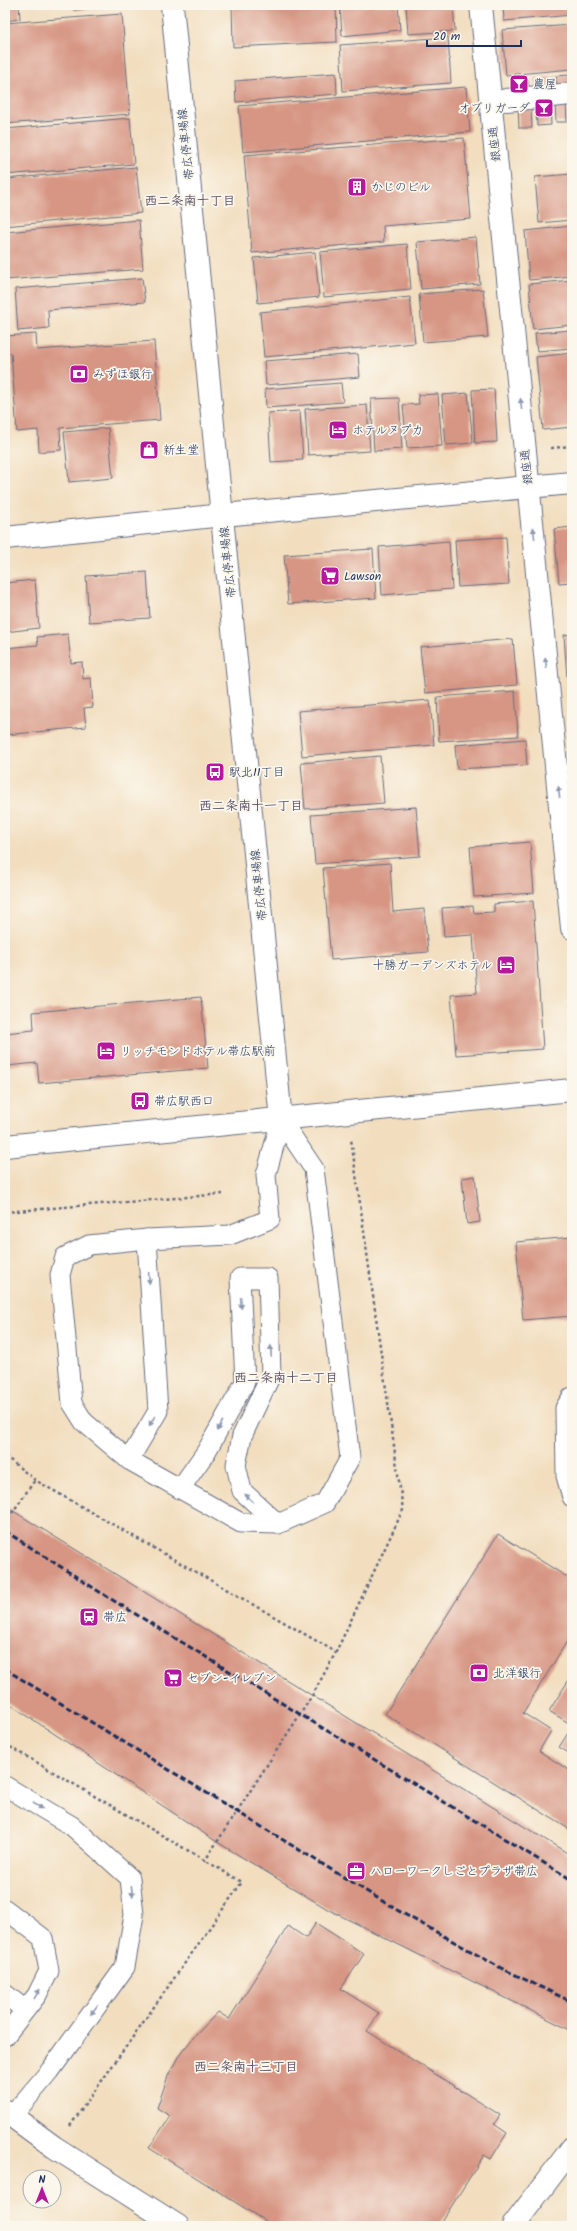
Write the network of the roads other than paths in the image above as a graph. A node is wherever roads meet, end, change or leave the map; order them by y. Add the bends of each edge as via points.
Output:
1 (172, 5) edge
2 (481, 5) edge
3 (572, 94) edge
4 (506, 100) dead end
5 (572, 484) edge
6 (529, 488) junction
7 (223, 515) junction
8 (5, 538) edge
9 (572, 928) edge
10 (572, 1090) edge
11 (281, 1120) junction
12 (5, 1146) edge
13 (147, 1239) junction
14 (572, 1397) edge
15 (129, 1460) junction
16 (180, 1489) junction
17 (572, 1497) edge
18 (278, 1524) junction
19 (5, 1786) edge
20 (5, 1908) edge
21 (5, 1994) edge
22 (25, 2010) junction
23 (5, 2036) edge
24 (7, 2117) edge
25 (572, 2148) edge
26 (178, 2226) edge
27 (512, 2226) edge

1 - 7 street, 帯広停車場線
6 -> 2 street, 銀座通
3 - 4 street
5 - 6 street
6 - 7 street
9 -> 6 street, 銀座通
7 - 8 street
7 - 11 street, 帯広停車場線
10 - 11 street
11 - 12 street
11 - 13 lane via 266,1175 270,1219 230,1235
11 - 18 lane via 314,1169 350,1458 325,1503
13 -> 15 lane via 158,1411
13 - 15 lane via 89,1245 65,1257 60,1275 72,1403 84,1422
14 - 17 lane via 565,1408 566,1476
15 - 16 lane
16 - 18 lane via 241,1523
18 -> 16 lane via 242,1491 236,1465 242,1436 271,1375 268,1278 240,1278 245,1382 206,1452
19 -> 24 lane via 72,1826 130,1878 134,1915 125,1967 50,2071
22 -> 20 lane via 37,1995 49,1971 43,1938
21 - 22 lane
22 - 23 lane
24 - 26 street
25 - 27 street

